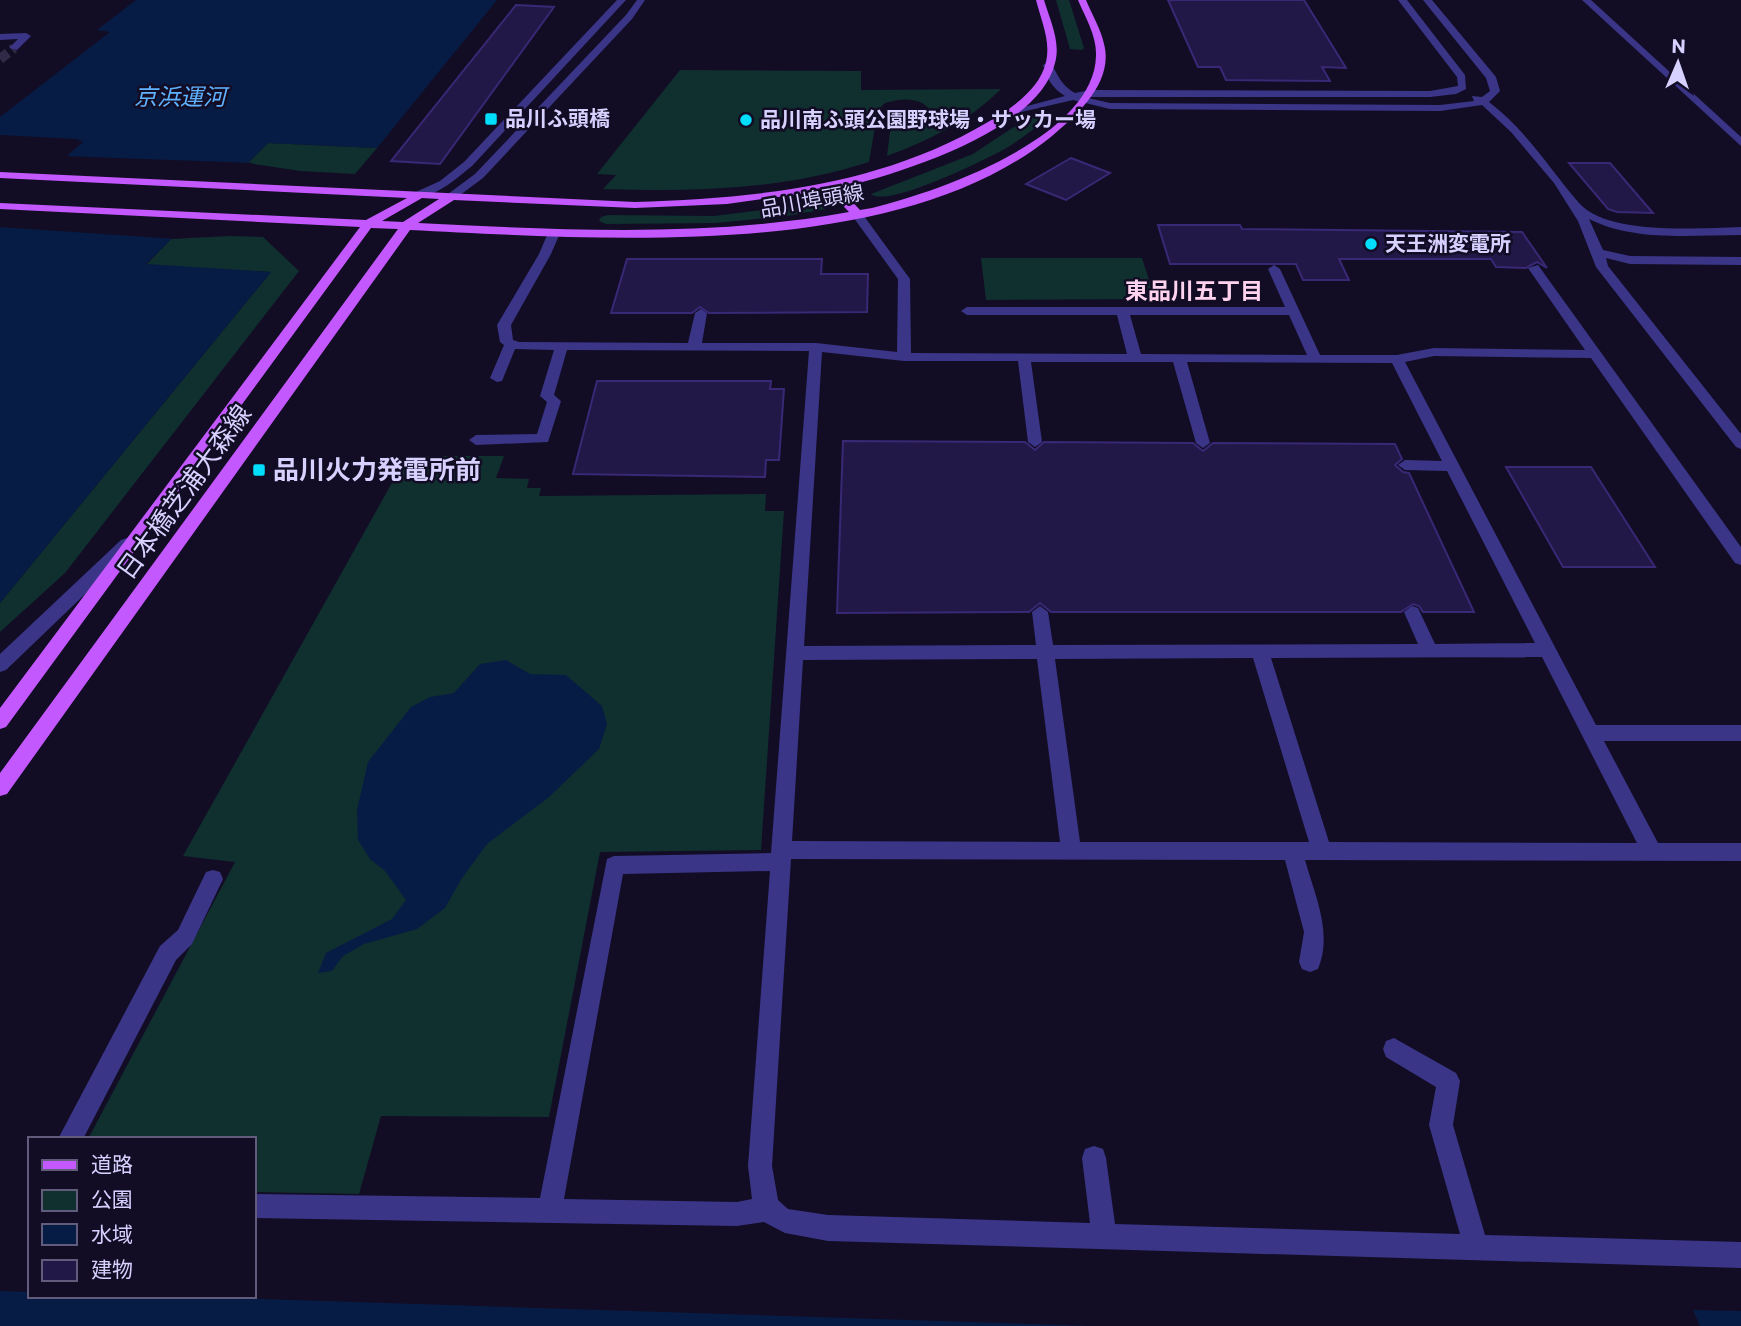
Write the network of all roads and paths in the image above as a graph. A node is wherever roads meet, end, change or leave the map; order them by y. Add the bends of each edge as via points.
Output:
1 (622, 0) edge
2 (642, 0) edge
3 (1040, 0) edge
4 (1082, 0) edge
5 (1402, 0) edge
6 (1427, 0) edge
7 (1586, 0) edge
8 (0, 37) edge
9 (14, 48) dead end
10 (1048, 65) junction
11 (1456, 91) junction
12 (1081, 97) junction
13 (1485, 101) junction
14 (1013, 111) junction
15 (1741, 143) edge
16 (5, 176) edge
17 (831, 186) junction
18 (420, 194) junction
19 (452, 196) junction
20 (0, 206) edge
21 (1575, 206) junction
22 (858, 214) junction
23 (368, 224) junction
24 (407, 225) junction
25 (1741, 231) edge
26 (554, 233) junction
27 (1599, 253) junction
28 (1741, 261) edge
29 (1534, 268) dead end
30 (1274, 269) dead end
31 (967, 311) dead end
32 (1122, 311) junction
33 (1293, 311) junction
34 (701, 313) dead end
35 (511, 344) junction
36 (562, 346) junction
37 (694, 346) junction
38 (816, 347) junction
39 (1595, 354) junction
40 (904, 357) junction
41 (1024, 357) junction
42 (1135, 358) junction
43 (1179, 358) junction
44 (1315, 358) junction
45 (1397, 359) junction
46 (497, 378) dead end
47 (476, 440) dead end
48 (1035, 442) dead end
49 (1203, 443) dead end
50 (1741, 444) edge
51 (1405, 465) dead end
52 (1452, 466) junction
53 (142, 530) junction
54 (1741, 559) edge
55 (1040, 612) dead end
56 (1412, 612) dead end
57 (1430, 650) junction
58 (1548, 650) junction
59 (1260, 651) junction
60 (1045, 652) junction
61 (795, 653) junction
62 (0, 665) edge
63 (29, 683) junction
64 (0, 709) edge
65 (0, 722) edge
66 (1591, 733) junction
67 (1741, 733) edge
68 (0, 788) edge
69 (1071, 850) junction
70 (1293, 851) junction
71 (1322, 851) junction
72 (1652, 852) junction
73 (1741, 852) edge
74 (781, 856) junction
75 (213, 878) dead end
76 (1310, 962) dead end
77 (1394, 1049) dead end
78 (71, 1137) edge
79 (1094, 1158) dead end
80 (256, 1206) edge
81 (767, 1209) junction
82 (550, 1210) junction
83 (1104, 1236) junction
84 (1476, 1247) junction
85 (1741, 1255) edge

1 - 18 street via 468,164
2 - 19 street via 480,176
3 - 10 main road via 1052,52
4 - 12 main road, 品川埠頭線 via 1102,54 1098,79
5 - 11 street via 1462,77 1463,87
6 - 13 street via 1491,77 1495,91
7 - 15 street
8 - 9 street via 26,36
10 - 12 street via 1056,84
10 - 14 main road, 品川埠頭線 via 1032,93
11 - 12 street
11 - 13 street
12 - 13 street via 1133,107 1432,108
12 - 14 street
12 - 22 main road, 品川埠頭線 via 1038,144 982,174 907,203
13 - 21 street via 1514,129
14 - 17 main road, 品川埠頭線 via 987,130 937,154
16 - 18 main road
17 - 19 main road, 品川埠頭線 via 693,204
17 - 22 main road
18 - 19 main road
18 - 23 main road, 日本橋芝浦大森線
19 - 24 main road, 日本橋芝浦大森線
20 - 23 main road
21 - 25 street via 1595,220 1647,231
21 - 27 street
22 - 26 main road, 品川埠頭線 via 745,232
22 - 40 street via 904,279
23 - 24 main road
23 - 53 main road, 日本橋芝浦大森線
24 - 26 main road, 品川埠頭線
24 - 68 main road, 日本橋芝浦大森線
26 - 35 street via 504,326
27 - 28 street via 1630,260
27 - 50 street via 1602,267
29 - 39 street
30 - 33 street
31 - 32 street
32 - 33 street
32 - 42 street
33 - 44 street
34 - 37 street
35 - 36 street
35 - 46 street
36 - 37 street
36 - 47 street via 547,396 554,401 543,439
37 - 38 street
38 - 40 street
38 - 61 street
39 - 45 street via 1434,352
39 - 54 street
40 - 41 street
41 - 42 street
41 - 48 street
42 - 43 street
43 - 44 street
43 - 49 street
44 - 45 street
45 - 52 street
51 - 52 street
52 - 58 street
53 - 62 street
53 - 63 main road, 日本橋芝浦大森線
55 - 60 street
56 - 57 street
57 - 58 street
57 - 59 street
58 - 66 street
59 - 60 street
59 - 71 street
60 - 61 street
60 - 69 street
61 - 74 street
63 - 64 street
63 - 65 main road, 日本橋芝浦大森線
66 - 67 street
66 - 72 street
69 - 70 street
69 - 74 street
70 - 71 street
70 - 76 street via 1315,932
71 - 72 street
72 - 73 street
74 - 81 street via 760,1166
74 - 82 street via 614,865
75 - 78 street via 186,937 168,953
77 - 84 street via 1448,1081 1441,1125
79 - 83 street
80 - 82 street
81 - 82 street via 737,1214
81 - 83 street via 788,1223 828,1228
83 - 84 street
84 - 85 street

